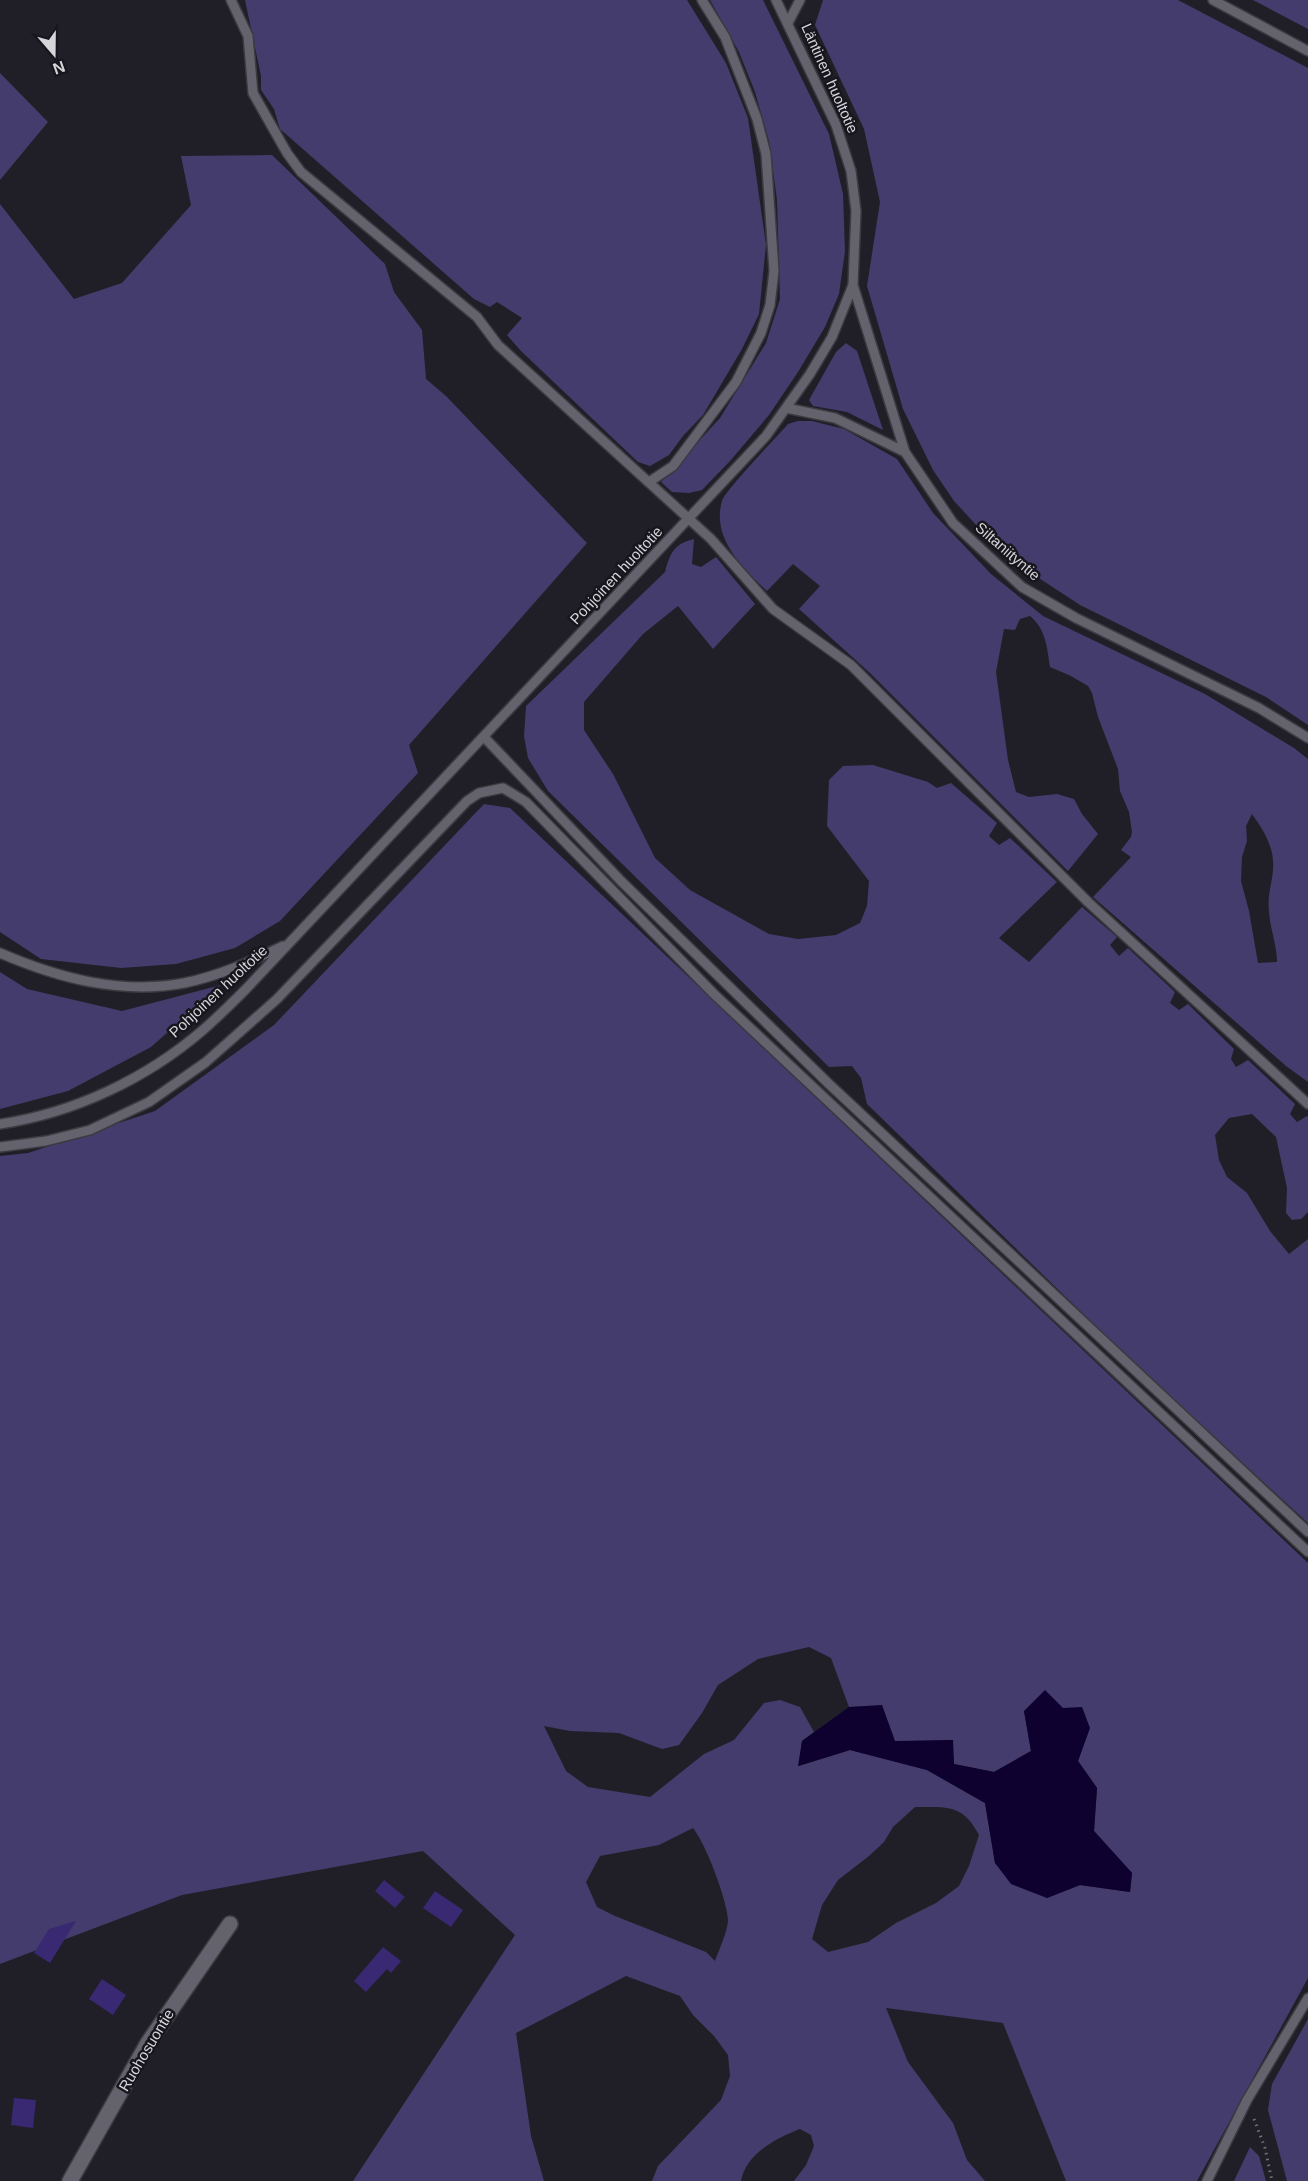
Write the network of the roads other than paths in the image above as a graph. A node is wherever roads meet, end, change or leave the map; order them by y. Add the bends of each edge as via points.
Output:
1 (231, 0) edge
2 (702, 0) edge
3 (776, 0) edge
4 (800, 0) edge
5 (1213, 0) edge
6 (788, 23) junction
7 (1308, 51) edge
8 (850, 171) joint
9 (853, 285) junction
10 (786, 408) junction
11 (905, 453) junction
12 (649, 482) junction
13 (689, 519) junction
14 (484, 737) junction
15 (1308, 738) edge
16 (288, 944) junction
17 (0, 953) edge
18 (1308, 1104) edge
19 (0, 1124) edge
20 (0, 1147) edge
21 (1308, 1532) edge
22 (1308, 1552) edge
23 (230, 1924) dead end
24 (1308, 1998) edge
25 (70, 2181) edge
26 (1207, 2181) edge

1 - 12 lane via 248,36 253,93 301,172 477,317 498,345
2 - 12 lane via 725,37 757,119 766,154 774,271 770,305 761,333 736,382 673,466
3 - 6 lane, Läntinen huoltotie
4 - 6 lane
5 - 7 lane
6 - 8 lane, Läntinen huoltotie via 836,125
8 - 9 lane, Pohjoinen huoltotie via 856,211
9 - 10 lane, Pohjoinen huoltotie via 832,337
9 - 11 lane, Siltaniityntie
10 - 11 lane via 835,418
10 - 13 lane, Pohjoinen huoltotie via 766,436
11 - 15 lane, Siltaniityntie via 953,523 1022,586 1076,618 1259,708
12 - 13 lane
13 - 14 lane, Pohjoinen huoltotie
13 - 18 lane via 773,609 851,665 1088,902
14 - 16 lane, Pohjoinen huoltotie
14 - 21 lane via 621,881 829,1084
16 - 17 lane, Pohjoinen huoltotie via 239,967 184,983 129,987 80,981
16 - 19 lane, Pohjoinen huoltotie via 204,1030 153,1067 93,1098
20 - 22 lane via 90,1130 149,1102 206,1062 277,999 467,801 479,793 503,788 526,802 714,994
23 - 25 street, Ruohosuontie via 148,2043
24 - 26 lane via 1247,2100

